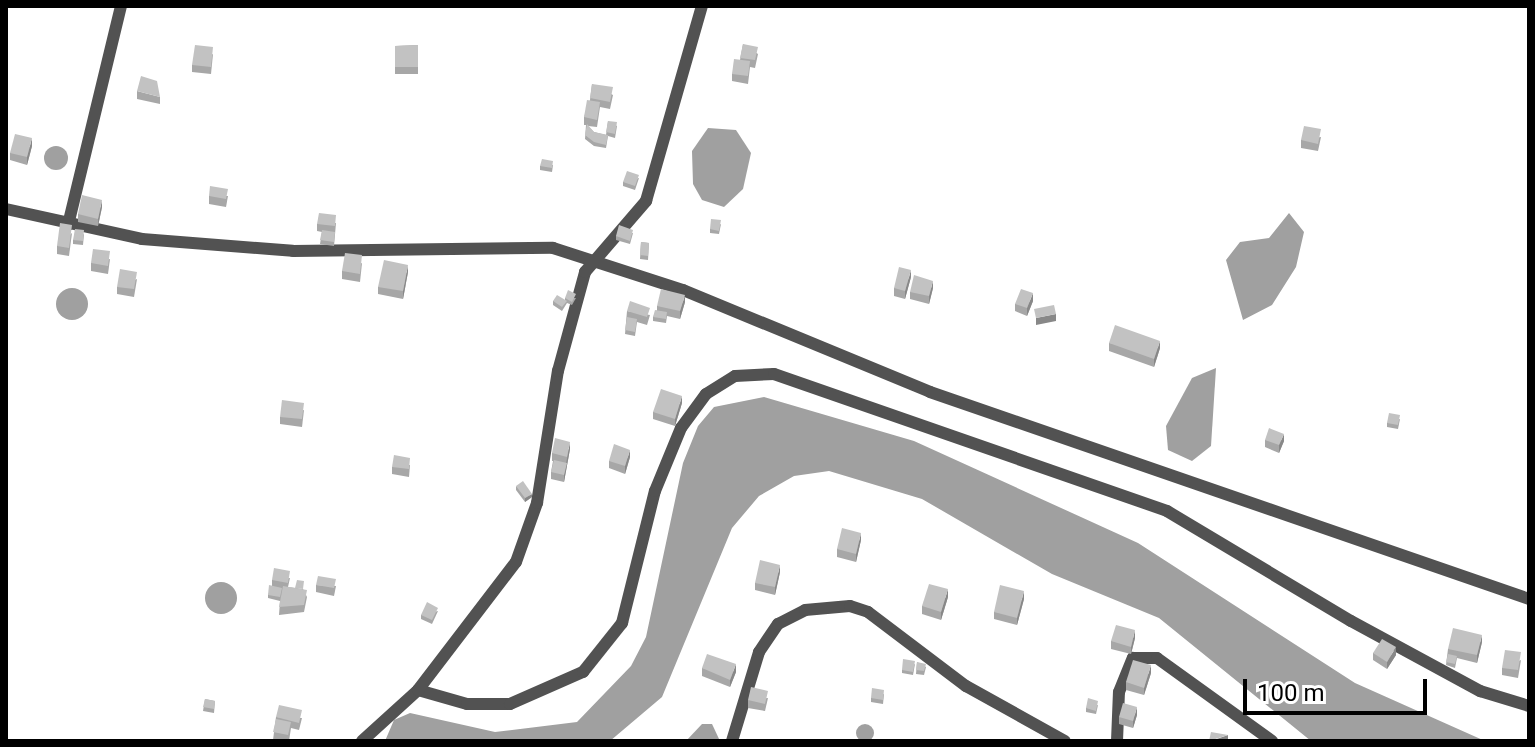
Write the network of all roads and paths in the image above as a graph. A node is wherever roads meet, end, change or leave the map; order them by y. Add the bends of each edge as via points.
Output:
1 (121, 6) edge
2 (702, 6) edge
3 (6, 209) edge
4 (68, 225) junction
5 (594, 261) junction
6 (1529, 599) edge
7 (418, 690) junction
8 (1529, 706) edge
9 (362, 741) edge
10 (732, 741) edge
11 (1065, 741) edge
12 (1117, 741) edge
13 (1272, 741) edge

1 - 4 street
2 - 5 street via 646,201
3 - 4 street
4 - 5 street via 142,239 293,251 553,248
5 - 6 street via 930,392
5 - 7 street via 558,371 537,503 516,562
7 - 8 street via 467,704 510,704 557,689 596,661 622,623 655,491 681,428 706,394 735,376 774,374 1167,511 1480,691
7 - 9 street
10 - 11 street via 759,652 778,624 805,610 850,606 868,612 966,686
12 - 13 street via 1119,692 1133,658 1157,658

